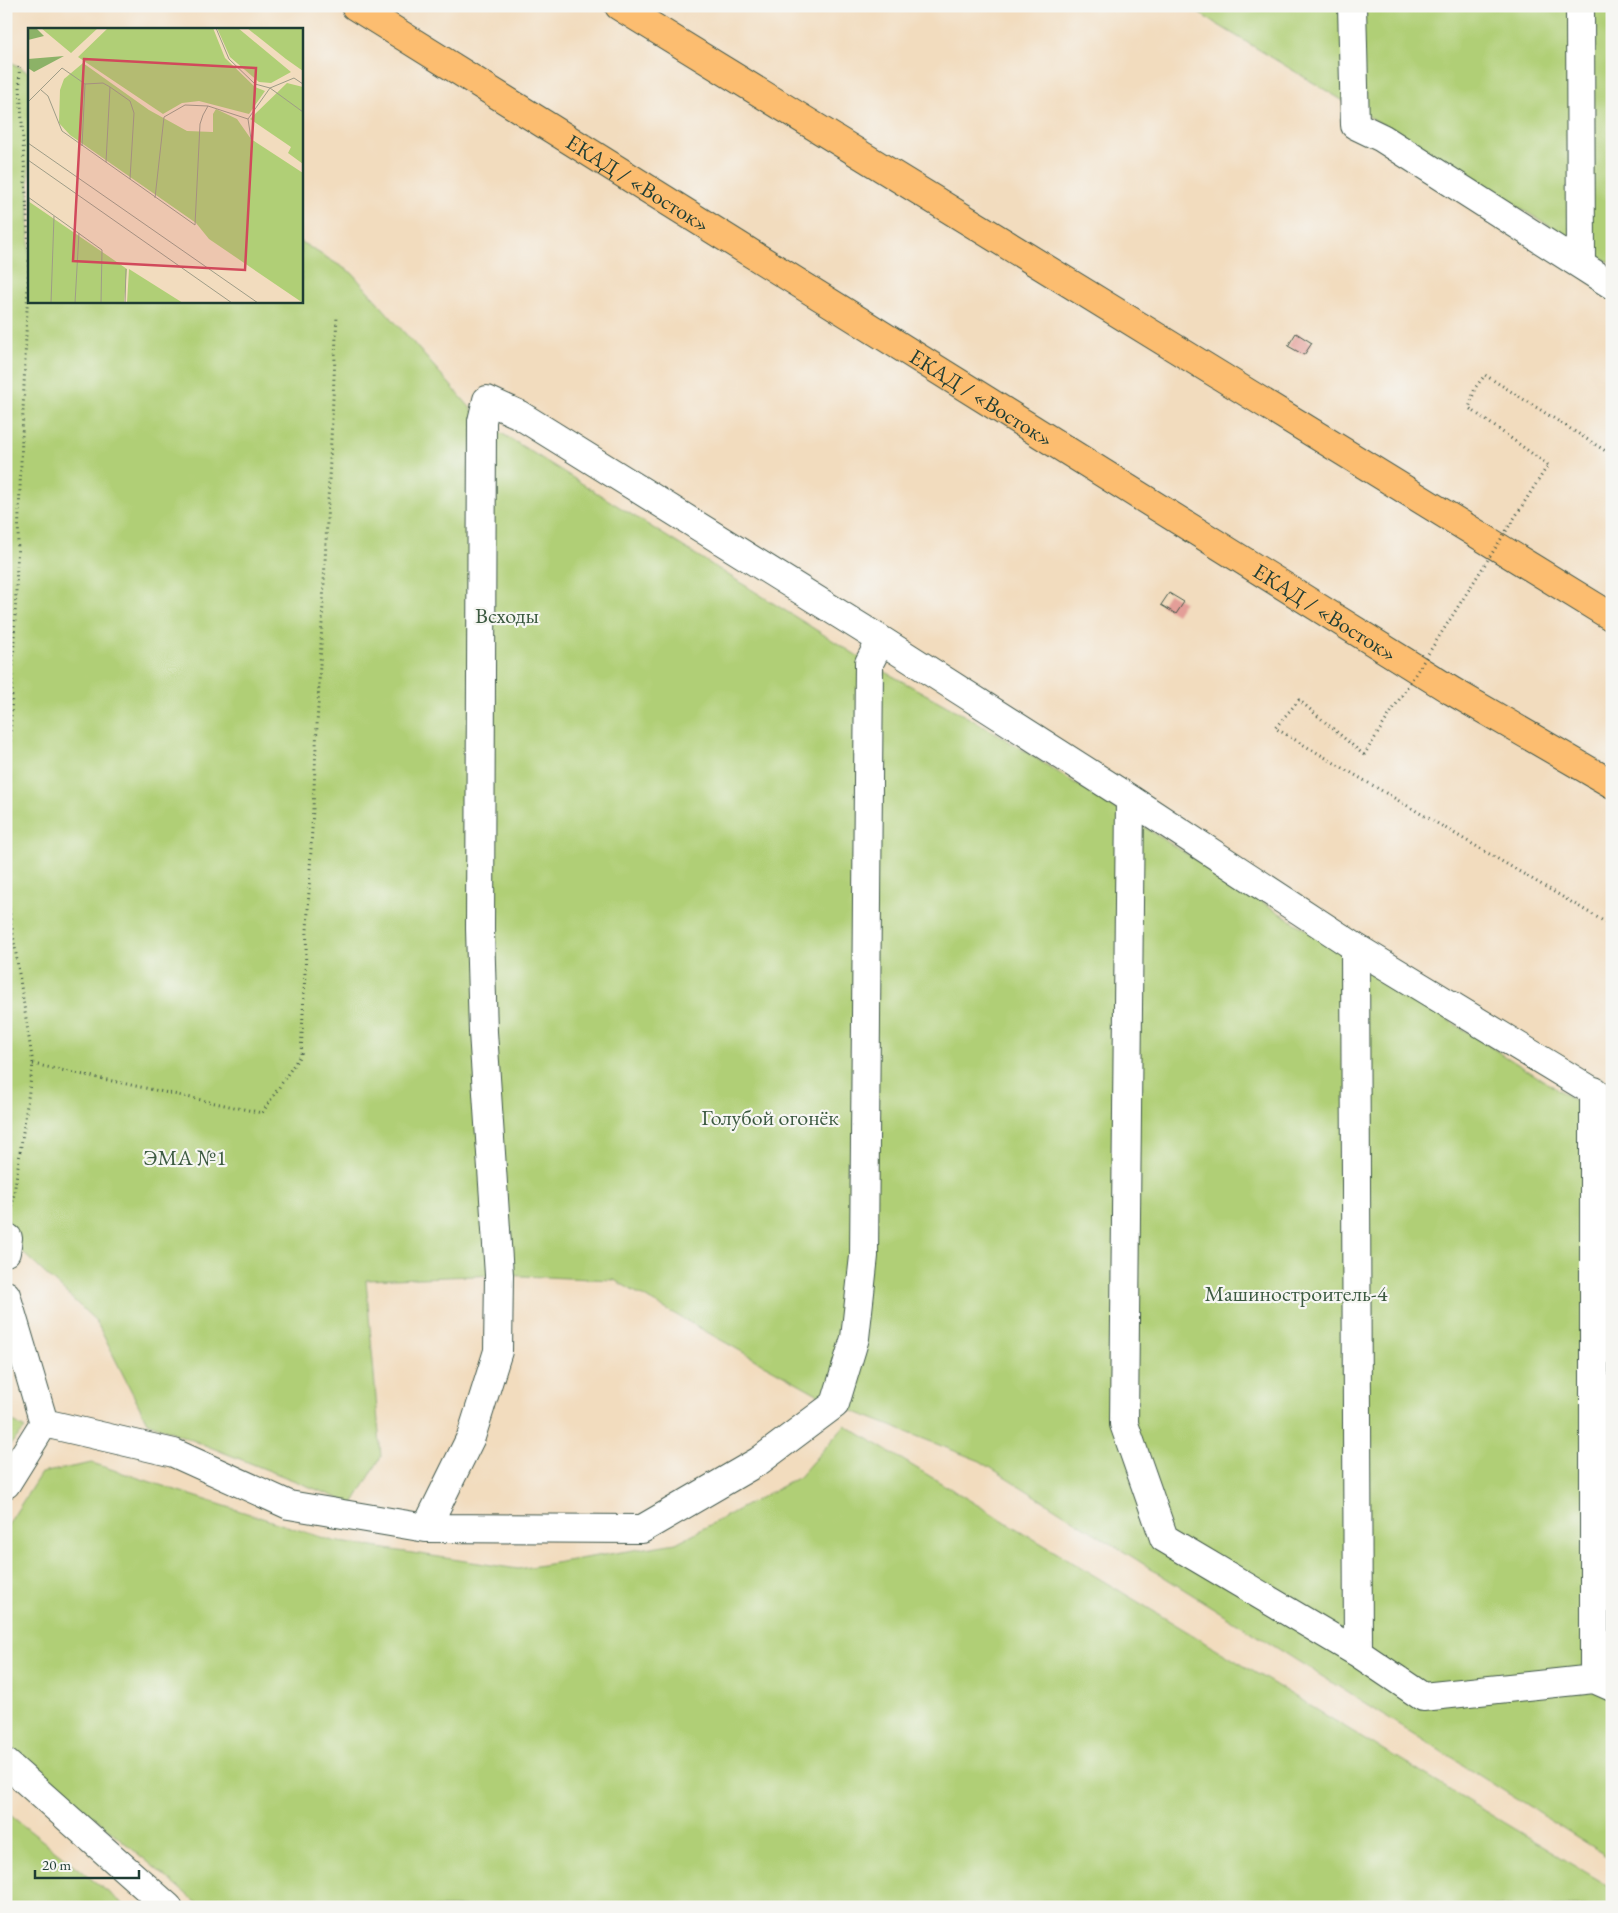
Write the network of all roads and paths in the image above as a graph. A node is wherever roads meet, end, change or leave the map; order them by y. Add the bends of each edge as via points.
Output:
1 (355, 6) edge
2 (619, 6) edge
3 (1352, 6) edge
4 (1580, 6) edge
5 (19, 67) dead end
6 (28, 234) edge
7 (1581, 265) junction
8 (28, 284) edge
9 (1612, 284) edge
10 (337, 316) dead end
11 (1612, 456) edge
12 (1612, 617) edge
13 (881, 640) junction
14 (1612, 784) edge
15 (1130, 799) junction
16 (6, 846) edge
17 (6, 889) edge
18 (1612, 926) edge
19 (1355, 947) junction
20 (33, 1064) junction
21 (1603, 1097) edge
22 (7, 1245) edge
23 (6, 1295) edge
24 (44, 1423) junction
25 (6, 1484) edge
26 (426, 1528) junction
27 (1358, 1653) junction
28 (1603, 1683) edge
29 (6, 1763) edge
30 (168, 1907) edge

1 - 14 highway, ЕКАД / «Восток» via 1443,685
2 - 12 highway
3 - 7 street via 1355,125 1382,138
4 - 7 street
5 - 6 path
7 - 9 street
8 - 16 path
10 - 20 path via 301,1054 262,1113
11 - 18 path, bridge via 1485,375 1475,388 1469,408 1548,465 1364,755 1299,700 1275,728
13 - 15 street
13 - 26 street via 869,663 864,1256 855,1338 835,1404 759,1461 642,1529
13 - 26 street via 518,414 488,400 482,421 480,929 482,1032 499,1276 498,1351 471,1437
15 - 19 street
15 - 27 street via 1124,1424 1164,1538
17 - 20 path
19 - 21 street
19 - 27 street
20 - 22 path
21 - 28 street
23 - 24 street
24 - 25 street
24 - 26 street via 174,1452 288,1505
27 - 28 street via 1423,1697
29 - 30 street

